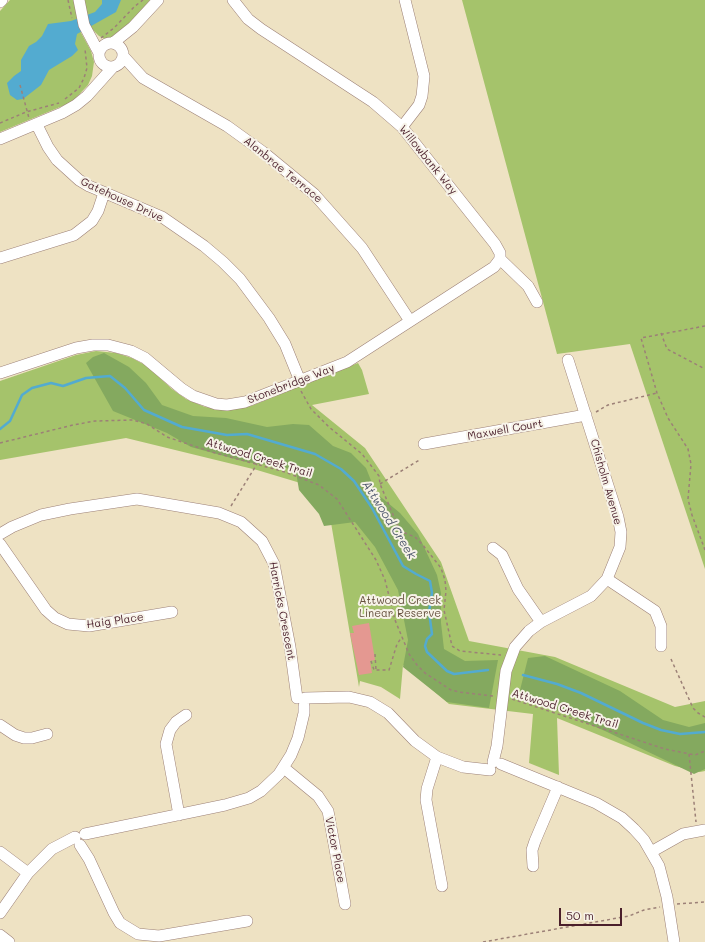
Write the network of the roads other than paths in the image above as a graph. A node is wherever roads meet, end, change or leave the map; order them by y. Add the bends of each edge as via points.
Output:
1 (158, 0) edge
2 (233, 0) edge
3 (404, 0) edge
4 (79, 2) edge
5 (107, 50) junction
6 (37, 125) junction
7 (402, 126) junction
8 (0, 140) edge
9 (104, 193) junction
10 (0, 258) edge
11 (500, 259) junction
12 (537, 302) dead end
13 (410, 321) junction
14 (568, 360) dead end
15 (0, 373) edge
16 (298, 381) junction
17 (586, 415) junction
18 (424, 444) dead end
19 (0, 534) edge
20 (0, 544) edge
21 (493, 548) dead end
22 (607, 579) junction
23 (172, 612) dead end
24 (540, 622) junction
25 (660, 646) dead end
26 (302, 702) junction
27 (186, 715) dead end
28 (0, 725) edge
29 (47, 734) dead end
30 (437, 757) junction
31 (496, 766) junction
32 (284, 768) junction
33 (558, 787) junction
34 (179, 816) junction
35 (700, 827) edge
36 (82, 841) junction
37 (0, 852) edge
38 (651, 852) junction
39 (533, 866) dead end
40 (28, 873) junction
41 (442, 886) dead end
42 (345, 904) dead end
43 (0, 913) edge
44 (247, 921) dead end
45 (0, 935) edge
46 (9, 942) edge
47 (674, 942) edge

1 - 5 street
2 - 7 street, Willowbank Way via 248,19 373,102
3 - 7 street via 423,70 424,86 419,105
4 - 5 street, Alanbrae Terrace via 83,20
5 - 6 street via 95,85 87,96 76,105
5 - 13 street, Alanbrae Terrace via 153,85 227,126 314,194 362,248
6 - 8 street
6 - 9 street, Gatehouse Drive via 48,147 67,170 84,183
7 - 11 street, Willowbank Way via 495,244
9 - 10 street via 92,221 74,235
9 - 16 street, Gatehouse Drive via 162,217 223,262 240,279 269,318 285,344
11 - 12 street, Willowbank Way via 528,286
11 - 13 street, Stonebridge Way via 494,267
13 - 16 street, Stonebridge Way via 347,362
14 - 17 street, Chisholm Avenue
15 - 16 street, Stonebridge Way via 76,348 108,345 131,351 144,358 182,390 216,404 245,402
17 - 18 street, Maxwell Court
17 - 22 street, Chisholm Avenue via 621,532 616,561
19 - 26 street, Harricks Crescent via 41,515 137,499 230,516 252,530 262,541 274,564 294,674
20 - 23 street, Haig Place via 46,610 68,624 89,626
21 - 24 street via 502,555 518,589
22 - 24 street, Chisholm Avenue via 581,603
22 - 25 street via 655,611 661,626
24 - 31 street, Chisholm Avenue via 522,639 510,656 502,698
26 - 30 street via 330,698 360,699 380,707
26 - 32 street, Harricks Crescent via 304,713 295,747
27 - 34 street via 170,730 166,744
28 - 29 street via 24,738
30 - 31 street via 469,767
30 - 41 street via 426,800
31 - 33 street via 520,772
32 - 34 street, Harricks Crescent via 273,781 249,798
32 - 42 street, Victor Place via 318,796 328,811
33 - 38 street via 596,803 622,818 644,840
33 - 39 street via 532,850
34 - 36 street, Harricks Crescent via 104,832
35 - 38 street
36 - 40 street, Harricks Crescent via 40,862
36 - 44 street via 114,913 120,923 129,930 138,934 159,936
37 - 40 street
38 - 47 street via 663,879
40 - 43 street, Harricks Crescent
45 - 46 street

